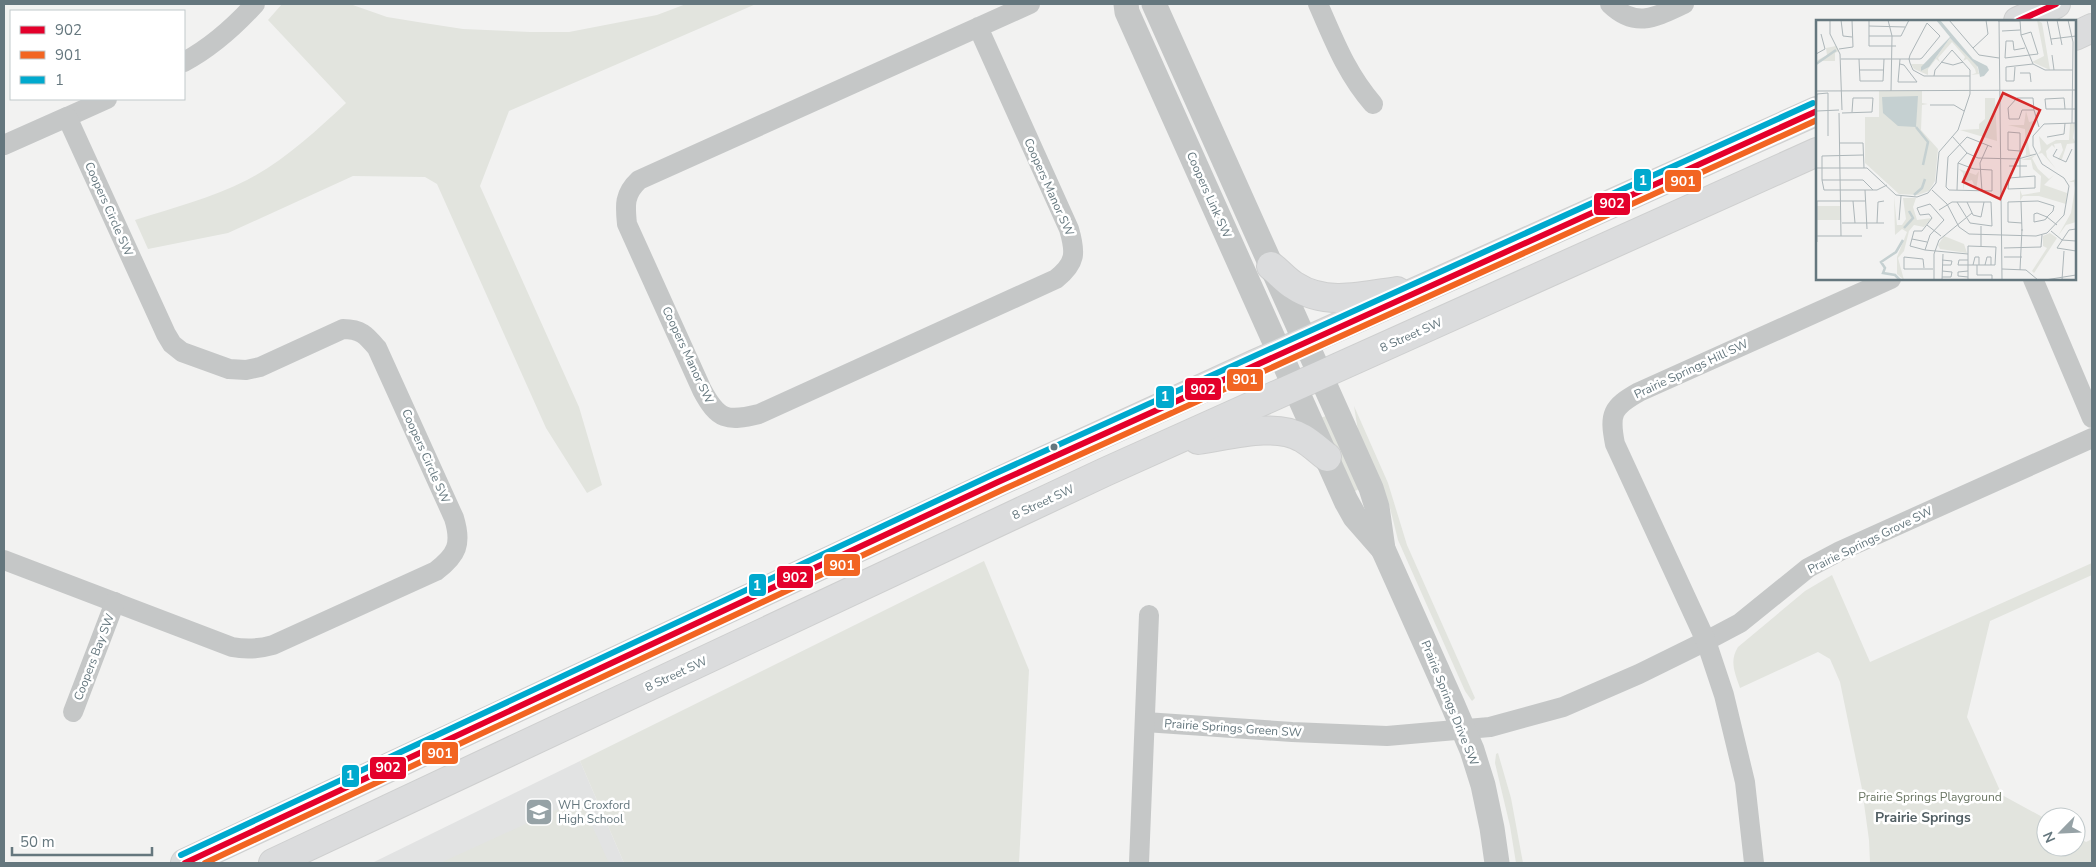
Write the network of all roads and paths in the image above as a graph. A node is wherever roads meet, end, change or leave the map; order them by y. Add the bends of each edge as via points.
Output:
1 (255, 4) edge
2 (1030, 4) edge
3 (1126, 4) edge
4 (1154, 4) edge
5 (1318, 4) edge
6 (1610, 4) edge
7 (1684, 4) edge
8 (2056, 4) edge
9 (2020, 20) edge
10 (978, 27) junction
11 (2092, 28) edge
12 (2076, 36) edge
13 (185, 61) edge
14 (105, 100) edge
15 (1373, 104) dead end
16 (1816, 111) edge
17 (67, 117) junction
18 (4, 145) edge
19 (1816, 152) edge
20 (1271, 266) junction
21 (1890, 280) edge
22 (2033, 280) edge
23 (1430, 286) junction
24 (1306, 342) junction
25 (1280, 353) junction
26 (1320, 375) junction
27 (1295, 387) junction
28 (2092, 418) edge
29 (2092, 438) edge
30 (1165, 446) junction
31 (1326, 457) junction
32 (1383, 549) junction
33 (4, 560) edge
34 (115, 602) junction
35 (1149, 615) dead end
36 (1706, 641) junction
37 (73, 712) dead end
38 (1144, 722) junction
39 (1463, 730) junction
40 (184, 863) edge
41 (273, 863) edge
42 (1139, 863) edge
43 (1497, 863) edge
44 (1754, 863) edge

1 - 13 street via 214,42
2 - 10 street, Coopers Manor SW
3 - 25 street, Coopers Link SW
4 - 20 street
5 - 15 street via 1348,70
6 - 7 street via 1629,17 1642,20
8 - 9 main road
10 - 10 street, Coopers Manor SW via 639,180 630,189 626,205 627,224 702,390 710,406 722,417 738,420 759,414 1056,279 1067,270 1074,245 1069,229
11 - 12 main road
14 - 17 street
16 - 23 main road
17 - 18 street
17 - 34 street, Coopers Circle SW via 172,344 182,352 229,370 246,370 260,367 344,328 356,329 367,336 377,348 459,533 457,547 449,561 436,571 274,645 258,649 232,647
19 - 26 main road, 8 Street SW
20 - 23 main road via 1294,286 1314,296 1337,299
20 - 24 street
21 - 36 street, Prairie Springs Hill SW via 1639,392 1614,410 1611,426 1615,444
22 - 28 street
23 - 24 main road
24 - 25 main road
24 - 26 street
25 - 27 street, Coopers Link SW
25 - 40 main road
26 - 27 main road, 8 Street SW
26 - 32 street, Prairie Springs Drive SW via 1371,488
27 - 30 main road, 8 Street SW
27 - 31 street, Prairie Springs Drive SW
29 - 36 street, Prairie Springs Grove SW via 1840,551 1808,568 1740,623
30 - 31 main road via 1255,431 1281,431 1301,437
30 - 41 main road, 8 Street SW
31 - 32 street, Prairie Springs Drive SW via 1355,517
32 - 39 street, Prairie Springs Drive SW
33 - 34 street, Coopers Circle SW
34 - 37 street, Coopers Bay SW
35 - 38 street
36 - 39 street, Prairie Springs Grove SW via 1562,707 1490,727
36 - 44 street via 1736,741
38 - 39 street, Prairie Springs Green SW via 1387,736
38 - 42 street
39 - 43 street, Prairie Springs Drive SW via 1483,785

